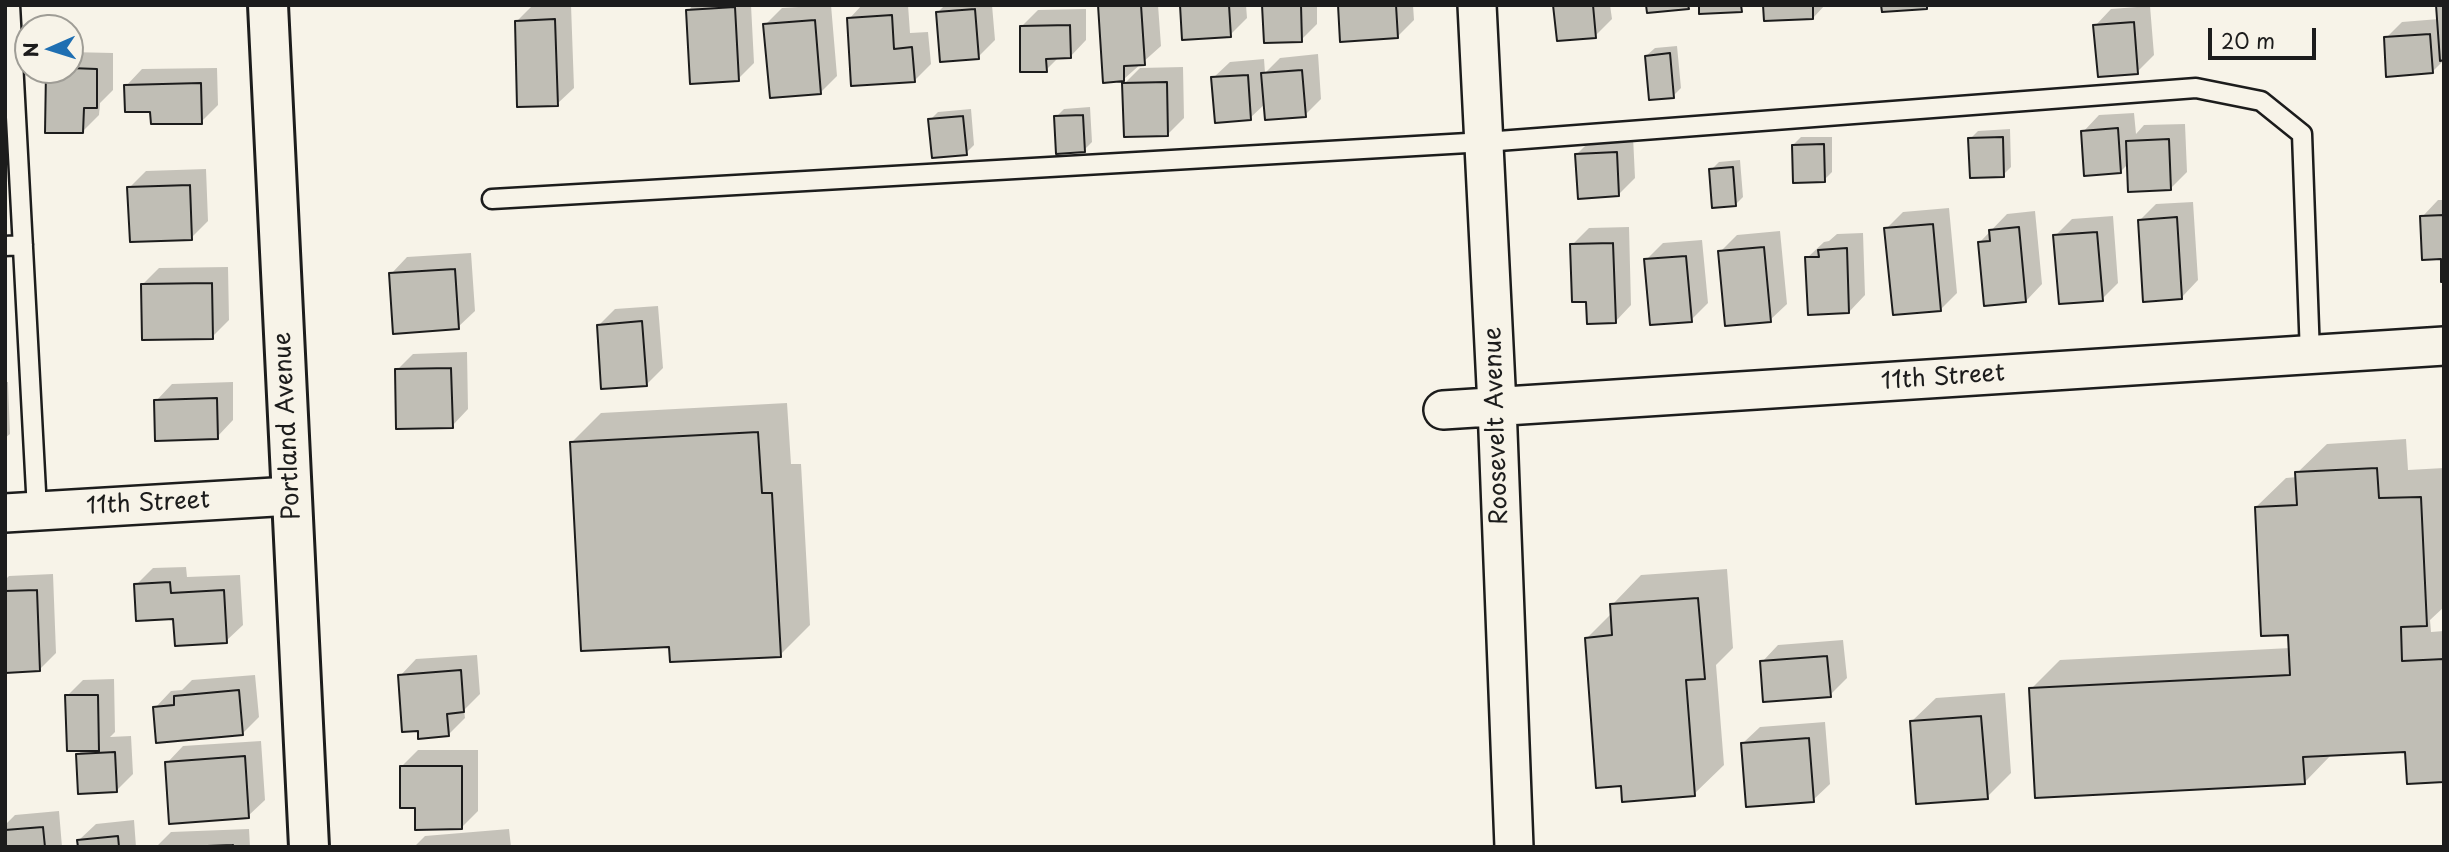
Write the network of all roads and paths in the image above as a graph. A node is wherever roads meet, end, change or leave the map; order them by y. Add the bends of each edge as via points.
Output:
1 (10, 5) edge
2 (268, 5) edge
3 (1477, 5) edge
4 (1485, 142) junction
5 (492, 198) dead end
6 (14, 245) edge
7 (2444, 346) edge
8 (2310, 355) junction
9 (1497, 406) junction
10 (1443, 410) dead end
11 (291, 496) junction
12 (21, 511) edge
13 (309, 847) edge
14 (1514, 847) edge

1 - 6 lane
2 - 11 street, Portland Avenue
3 - 4 street, Roosevelt Avenue
4 - 5 lane
4 - 8 lane via 2196,88 2261,101 2302,134
4 - 9 street, Roosevelt Avenue
6 - 12 lane
7 - 8 street, 11th Street
8 - 9 street, 11th Street
9 - 10 street, 11th Street
9 - 14 street, Roosevelt Avenue
11 - 12 street, 11th Street
11 - 13 street, Portland Avenue

